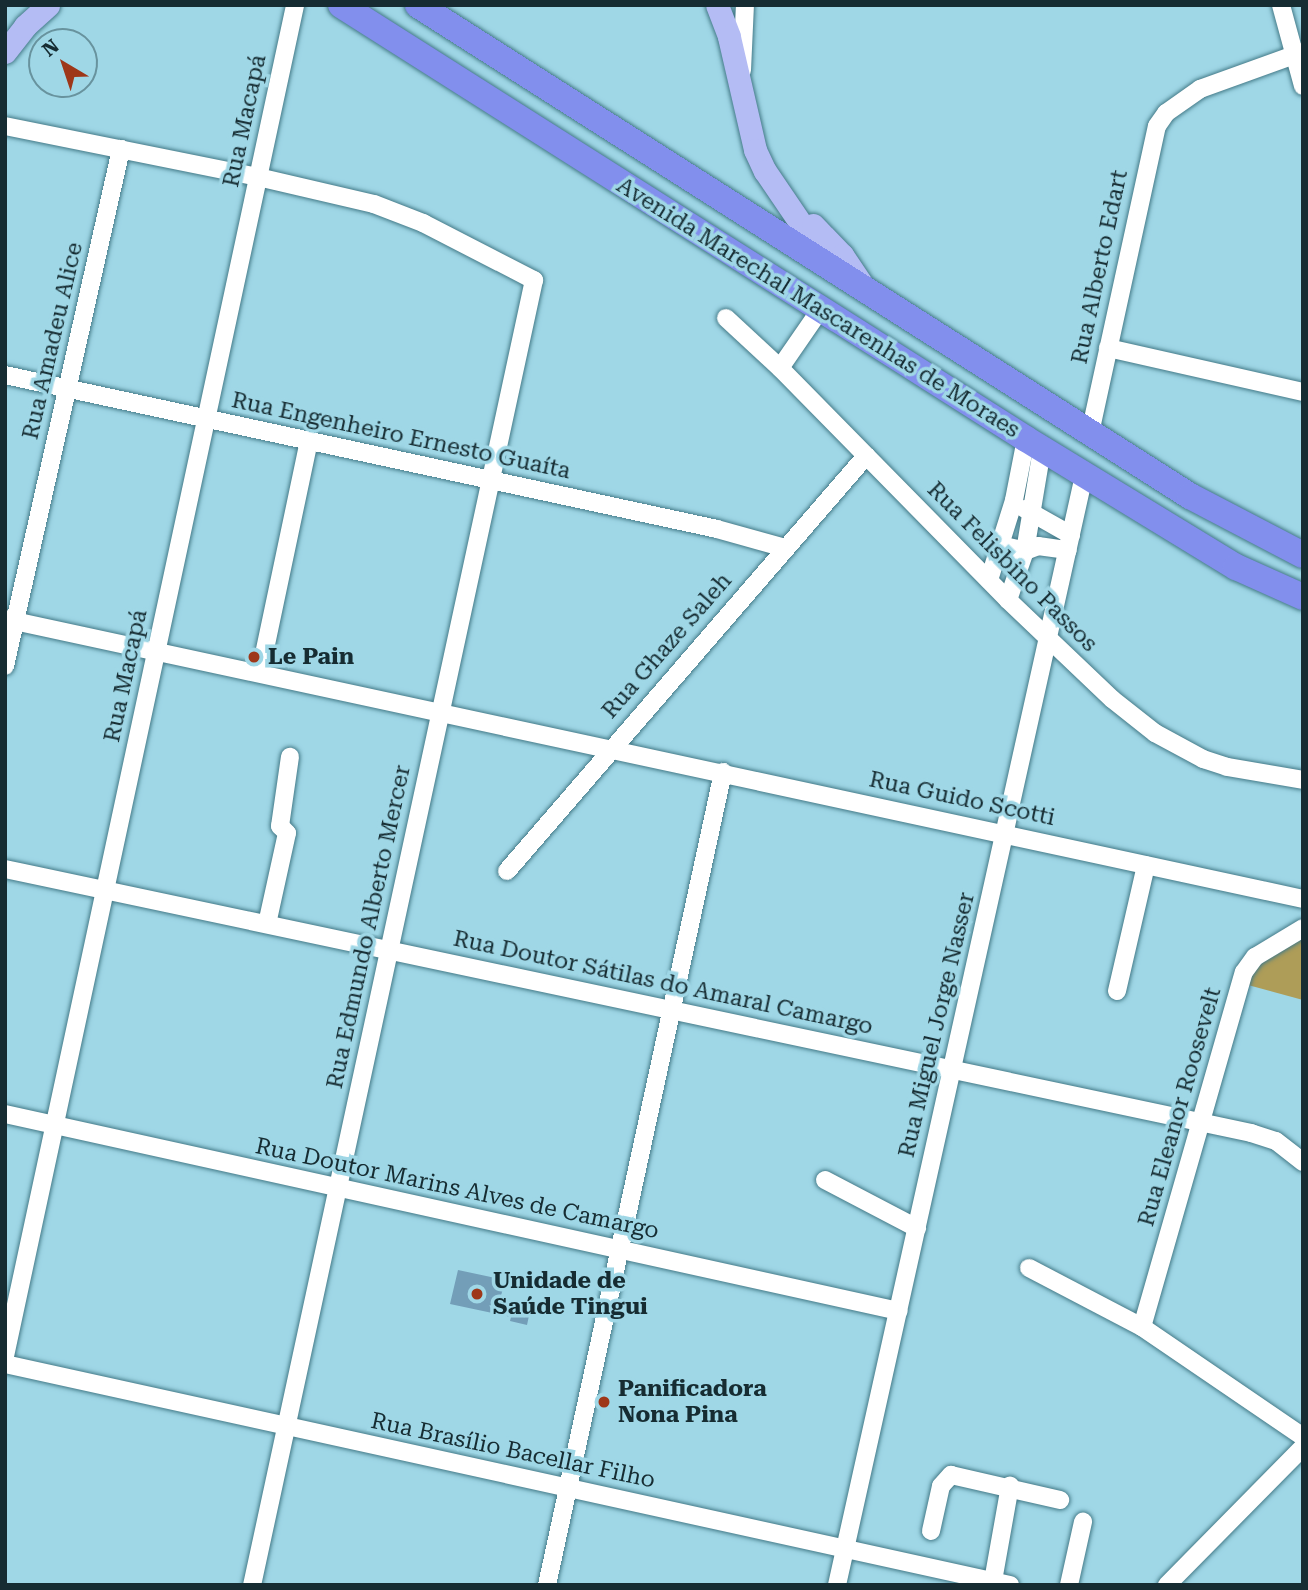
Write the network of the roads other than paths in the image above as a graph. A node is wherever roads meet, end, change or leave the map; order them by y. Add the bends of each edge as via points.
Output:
1 (48, 5) edge
2 (295, 5) edge
3 (341, 5) edge
4 (418, 5) edge
5 (717, 5) edge
6 (745, 5) edge
7 (1281, 5) edge
8 (9, 42) edge
9 (1298, 53) edge
10 (1303, 86) edge
11 (741, 88) junction
12 (5, 126) edge
13 (121, 149) junction
14 (258, 177) junction
15 (711, 194) junction
16 (794, 210) junction
17 (669, 214) junction
18 (832, 271) junction
19 (867, 293) junction
20 (820, 310) junction
21 (726, 318) dead end
22 (1108, 348) junction
23 (882, 349) junction
24 (780, 368) junction
25 (5, 375) edge
26 (67, 388) junction
27 (1303, 391) edge
28 (206, 419) junction
29 (1081, 428) junction
30 (309, 441) junction
31 (1034, 444) junction
32 (866, 456) junction
33 (1084, 475) junction
34 (491, 480) junction
35 (1191, 496) junction
36 (1014, 500) junction
37 (1032, 514) junction
38 (1161, 522) junction
39 (1069, 543) junction
40 (1000, 545) junction
41 (785, 548) junction
42 (1025, 551) junction
43 (1303, 555) edge
44 (989, 580) junction
45 (1303, 597) edge
46 (1008, 600) junction
47 (10, 620) edge
48 (1048, 637) junction
49 (157, 651) junction
50 (5, 666) edge
51 (260, 673) junction
52 (441, 711) junction
53 (612, 747) junction
54 (290, 757) dead end
55 (723, 772) junction
56 (1303, 780) edge
57 (1004, 834) junction
58 (1146, 865) junction
59 (5, 869) edge
60 (507, 871) dead end
61 (105, 890) junction
62 (1303, 899) edge
63 (267, 924) junction
64 (1303, 928) edge
65 (389, 950) junction
66 (1117, 990) dead end
67 (671, 1010) junction
68 (952, 1069) junction
69 (5, 1114) edge
70 (1201, 1122) junction
71 (55, 1125) junction
72 (1303, 1162) edge
73 (825, 1180) dead end
74 (338, 1187) junction
75 (917, 1228) junction
76 (619, 1249) junction
77 (1030, 1268) dead end
78 (898, 1311) junction
79 (1142, 1327) junction
80 (5, 1356) edge
81 (5, 1364) edge
82 (286, 1426) junction
83 (1303, 1437) edge
84 (1303, 1447) edge
85 (1010, 1486) junction
86 (568, 1488) junction
87 (1060, 1500) dead end
88 (1083, 1522) dead end
89 (931, 1531) dead end
90 (846, 1548) junction
91 (993, 1582) edge
92 (252, 1585) edge
93 (547, 1585) edge
94 (837, 1585) edge
95 (1069, 1585) edge
96 (1167, 1585) edge

1 - 8 main road
2 - 14 street, Rua Macapá
3 - 17 highway, Avenida Marechal Mascarenhas de Moraes
4 - 15 highway, Avenida Marechal Mascarenhas de Moraes
5 - 11 main road
6 - 11 street
7 - 9 street
9 - 10 street
9 - 22 street, Rua Alberto Edart via 1215,82 1166,113 1152,140
11 - 16 main road via 755,150 770,180
12 - 13 street
13 - 14 street
13 - 26 street, Rua Amadeu Alice
14 - 28 street, Rua Macapá
14 - 34 street, Rua Edmundo Alberto Mercer via 400,213 534,280
15 - 17 highway via 691,191
15 - 18 highway, Avenida Marechal Mascarenhas de Moraes
16 - 18 main road
16 - 19 main road via 831,241
17 - 20 highway, Avenida Marechal Mascarenhas de Moraes
18 - 19 highway, Avenida Marechal Mascarenhas de Moraes
18 - 23 highway
19 - 29 highway, Avenida Marechal Mascarenhas de Moraes
20 - 23 highway, Avenida Marechal Mascarenhas de Moraes
20 - 24 street
21 - 24 street, Rua Felisbino Passos
22 - 27 street
22 - 29 street, Rua Alberto Edart
23 - 31 highway, Avenida Marechal Mascarenhas de Moraes
24 - 32 street, Rua Felisbino Passos
25 - 26 street, Rua Engenheiro Ernesto Guaíta
26 - 28 street, Rua Engenheiro Ernesto Guaíta
26 - 47 street, Rua Amadeu Alice
28 - 30 street, Rua Engenheiro Ernesto Guaíta
28 - 49 street, Rua Macapá
29 - 33 highway
29 - 35 highway, Avenida Marechal Mascarenhas de Moraes
30 - 34 street, Rua Engenheiro Ernesto Guaíta
30 - 51 street
31 - 33 highway, Avenida Marechal Mascarenhas de Moraes
31 - 36 street
31 - 37 street
32 - 41 street, Rua Ghaze Saleh
32 - 44 street, Rua Felisbino Passos
33 - 38 highway, Avenida Marechal Mascarenhas de Moraes
33 - 39 street, Rua Miguel Jorge Nasser
34 - 41 street, Rua Engenheiro Ernesto Guaíta
34 - 52 street, Rua Edmundo Alberto Mercer
35 - 38 highway via 1184,507
35 - 43 highway, Avenida Marechal Mascarenhas de Moraes
36 - 37 street
36 - 40 street
37 - 39 street
37 - 42 street
38 - 45 highway, Avenida Marechal Mascarenhas de Moraes via 1236,567
39 - 42 street
39 - 48 street, Rua Miguel Jorge Nasser
40 - 42 street
40 - 44 street
41 - 53 street, Rua Ghaze Saleh
42 - 46 street
44 - 46 street, Rua Felisbino Passos
46 - 48 street, Rua Felisbino Passos
47 - 49 street, Rua Guido Scotti
47 - 50 street, Rua Amadeu Alice
48 - 56 street, Rua Felisbino Passos via 1133,718 1178,747 1227,767
48 - 57 street, Rua Miguel Jorge Nasser
49 - 51 street, Rua Guido Scotti
49 - 61 street, Rua Macapá
51 - 52 street, Rua Guido Scotti
52 - 53 street, Rua Guido Scotti
52 - 65 street, Rua Edmundo Alberto Mercer
53 - 55 street, Rua Guido Scotti
53 - 60 street, Rua Ghaze Saleh
54 - 63 street via 280,826 287,833
55 - 57 street, Rua Guido Scotti
55 - 67 street
57 - 58 street, Rua Guido Scotti
57 - 68 street, Rua Miguel Jorge Nasser
58 - 62 street, Rua Guido Scotti
58 - 66 street
59 - 61 street, Rua Doutor Sátilas do Amaral Camargo
61 - 63 street, Rua Doutor Sátilas do Amaral Camargo
61 - 71 street, Rua Macapá
63 - 65 street, Rua Doutor Sátilas do Amaral Camargo
64 - 70 street, Rua Eleanor Roosevelt via 1249,962
65 - 67 street, Rua Doutor Sátilas do Amaral Camargo
65 - 74 street, Rua Edmundo Alberto Mercer
67 - 68 street, Rua Doutor Sátilas do Amaral Camargo
67 - 76 street
68 - 70 street, Rua Doutor Sátilas do Amaral Camargo
68 - 75 street, Rua Miguel Jorge Nasser
69 - 71 street, Rua Doutor Marins Alves de Camargo
70 - 72 street, Rua Doutor Sátilas do Amaral Camargo via 1265,1136
70 - 79 street, Rua Eleanor Roosevelt
71 - 74 street, Rua Doutor Marins Alves de Camargo
71 - 80 street, Rua Macapá
73 - 75 street
74 - 76 street, Rua Doutor Marins Alves de Camargo
74 - 82 street, Rua Edmundo Alberto Mercer
75 - 78 street, Rua Miguel Jorge Nasser
76 - 78 street, Rua Doutor Marins Alves de Camargo
76 - 86 street
77 - 79 street
78 - 90 street, Rua Miguel Jorge Nasser
79 - 83 street
81 - 82 street, Rua Brasílio Bacellar Filho
82 - 86 street, Rua Brasílio Bacellar Filho
82 - 92 street, Rua Edmundo Alberto Mercer
84 - 96 street
85 - 87 street
85 - 89 street via 951,1475 941,1486
85 - 91 street
86 - 90 street, Rua Brasílio Bacellar Filho
86 - 93 street
88 - 95 street
90 - 91 street, Rua Brasílio Bacellar Filho
90 - 94 street, Rua Miguel Jorge Nasser

